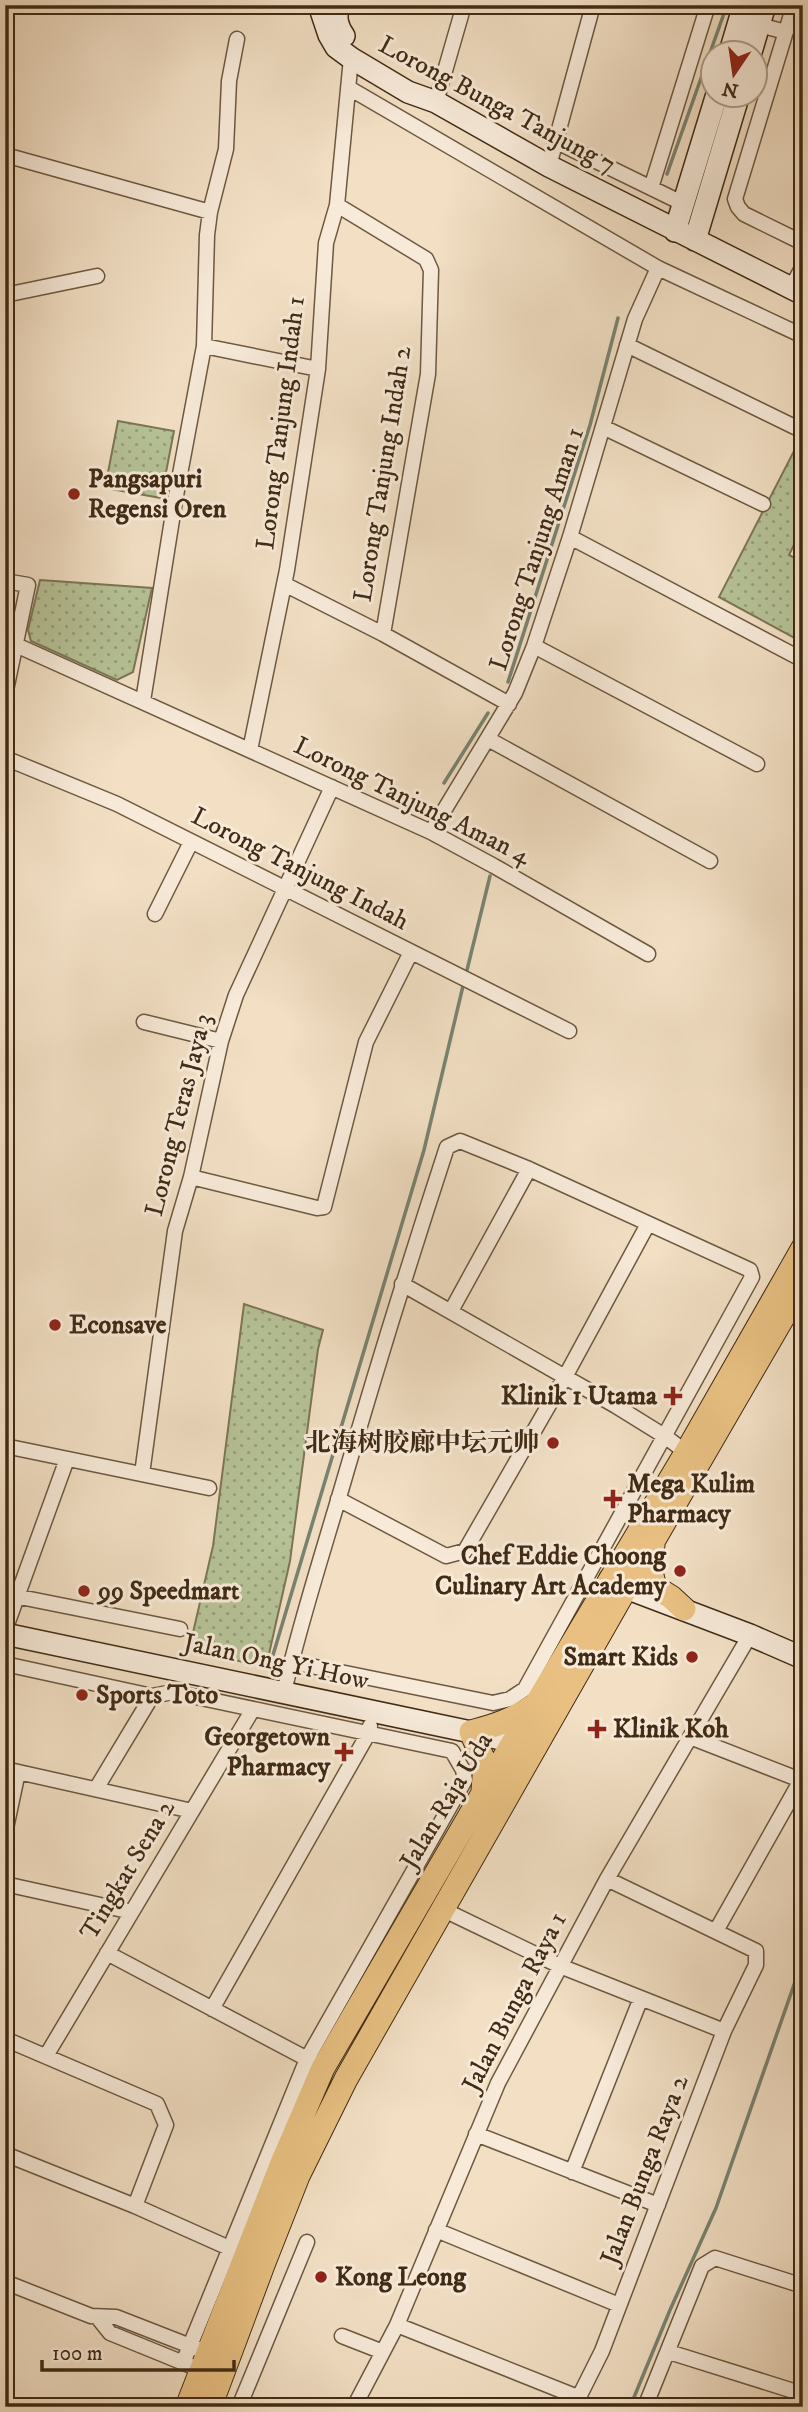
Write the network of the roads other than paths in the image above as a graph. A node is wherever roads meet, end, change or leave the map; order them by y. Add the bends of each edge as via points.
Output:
1 (319, 5) edge
2 (338, 5) edge
3 (464, 5) edge
4 (593, 5) edge
5 (708, 5) edge
6 (744, 5) edge
7 (794, 5) edge
8 (758, 30) edge
9 (786, 32) junction
10 (734, 38) edge
11 (237, 39) dead end
12 (780, 52) junction
13 (351, 58) junction
14 (349, 88) junction
15 (436, 102) junction
16 (713, 108) edge
17 (735, 108) edge
18 (555, 141) junction
19 (5, 155) edge
20 (549, 166) junction
21 (651, 188) junction
22 (684, 204) junction
23 (337, 205) junction
24 (210, 212) junction
25 (675, 231) junction
26 (695, 240) junction
27 (803, 243) edge
28 (803, 266) edge
29 (658, 268) junction
30 (97, 276) dead end
31 (797, 291) edge
32 (5, 295) edge
33 (803, 336) edge
34 (627, 345) junction
35 (204, 346) junction
36 (318, 369) junction
37 (603, 427) junction
38 (803, 431) edge
39 (763, 504) dead end
40 (570, 537) junction
41 (5, 581) edge
42 (284, 584) junction
43 (383, 634) junction
44 (16, 645) junction
45 (534, 646) junction
46 (803, 660) edge
47 (5, 695) edge
48 (146, 702) junction
49 (509, 704) junction
50 (488, 739) junction
51 (250, 750) junction
52 (5, 758) edge
53 (757, 764) dead end
54 (332, 787) junction
55 (431, 832) junction
56 (191, 842) junction
57 (710, 861) dead end
58 (284, 888) junction
59 (155, 914) dead end
60 (411, 952) junction
61 (648, 954) dead end
62 (144, 1021) dead end
63 (569, 1031) dead end
64 (221, 1041) junction
65 (529, 1169) junction
66 (191, 1177) junction
67 (648, 1224) junction
68 (803, 1248) edge
69 (803, 1283) edge
70 (401, 1284) junction
71 (451, 1311) junction
72 (565, 1377) junction
73 (666, 1437) junction
74 (5, 1446) edge
75 (693, 1458) junction
76 (67, 1459) junction
77 (142, 1474) junction
78 (209, 1488) dead end
79 (338, 1499) junction
80 (654, 1539) junction
81 (618, 1583) junction
82 (11, 1596) edge
83 (684, 1609) junction
84 (180, 1629) dead end
85 (5, 1632) edge
86 (751, 1635) junction
87 (803, 1658) edge
88 (291, 1662) junction
89 (5, 1664) edge
90 (179, 1670) junction
91 (173, 1692) junction
92 (284, 1692) junction
93 (152, 1696) junction
94 (538, 1703) junction
95 (253, 1709) junction
96 (373, 1711) junction
97 (471, 1731) junction
98 (368, 1734) junction
99 (690, 1737) junction
100 (523, 1747) junction
101 (12, 1771) edge
102 (802, 1780) edge
103 (474, 1786) junction
104 (96, 1789) junction
105 (192, 1811) junction
106 (5, 1833) edge
107 (607, 1879) junction
108 (5, 1884) edge
109 (442, 1909) junction
110 (132, 1912) junction
111 (716, 1931) junction
112 (107, 1953) junction
113 (560, 1966) junction
114 (641, 1998) junction
115 (212, 2009) junction
116 (724, 2031) junction
117 (5, 2039) edge
118 (46, 2056) junction
119 (315, 2063) junction
120 (477, 2134) junction
121 (5, 2154) edge
122 (291, 2167) junction
123 (572, 2172) junction
124 (658, 2205) junction
125 (135, 2206) junction
126 (436, 2230) junction
127 (307, 2242) dead end
128 (237, 2252) junction
129 (5, 2282) edge
130 (803, 2286) edge
131 (619, 2305) junction
132 (397, 2325) junction
133 (342, 2336) dead end
134 (383, 2352) junction
135 (668, 2352) junction
136 (195, 2358) junction
137 (803, 2394) edge
138 (577, 2402) edge
139 (187, 2407) edge
140 (210, 2407) edge
141 (239, 2407) edge
142 (354, 2407) edge
143 (645, 2407) edge

1 - 13 street, Lorong Bunga Tanjung 7 via 336,47
2 - 15 street via 339,27 350,45
3 - 15 street
4 - 18 street
5 - 21 street
6 - 10 street
7 - 9 street
8 - 9 street
8 - 12 street
9 - 12 street
11 - 24 street via 229,81 226,149
12 - 27 street via 735,199 744,214
13 - 14 street, Lorong Tanjung Indah 1
13 - 15 street, Lorong Bunga Tanjung 7 via 408,92
14 - 23 street, Lorong Tanjung Indah 1
14 - 29 street
15 - 20 street, Lorong Bunga Tanjung 7
16 - 22 street
17 - 26 street
18 - 20 street
18 - 21 street
19 - 24 street
20 - 25 street, Lorong Bunga Tanjung 7
21 - 22 street
22 - 25 street
23 - 36 street, Lorong Tanjung Indah 1 via 326,243
23 - 43 street, Lorong Tanjung Indah 2 via 426,259 431,270 428,374
24 - 35 street
25 - 26 street, Lorong Bunga Tanjung 7
26 - 31 street, Lorong Bunga Tanjung 7
28 - 31 street
29 - 33 street
29 - 34 street, Lorong Tanjung Aman 1
30 - 32 street
34 - 37 street, Lorong Tanjung Aman 1
34 - 38 street
35 - 36 street
35 - 48 street via 175,501
36 - 42 street, Lorong Tanjung Indah 1
37 - 39 street
37 - 40 street, Lorong Tanjung Aman 1
40 - 45 street, Lorong Tanjung Aman 1
40 - 46 street
41 - 44 street via 28,585
42 - 43 street
42 - 51 street, Lorong Tanjung Indah 1
43 - 49 street
44 - 47 street
44 - 48 street, Lorong Tanjung Aman 4
45 - 49 street, Lorong Tanjung Aman 1
45 - 53 street
48 - 51 street, Lorong Tanjung Aman 4
49 - 50 street, Lorong Tanjung Aman 1
50 - 55 street, Lorong Tanjung Aman 1
50 - 57 street
51 - 54 street, Lorong Tanjung Aman 4
52 - 56 street, Lorong Tanjung Indah via 117,804
54 - 55 street, Lorong Tanjung Aman 4
54 - 58 street, Lorong Teras Jaya 3
55 - 61 street, Lorong Tanjung Aman 4
56 - 58 street, Lorong Tanjung Indah
56 - 59 street
58 - 60 street, Lorong Tanjung Indah
58 - 64 street, Lorong Teras Jaya 3 via 236,995
60 - 63 street, Lorong Tanjung Indah
60 - 66 street via 366,1042 324,1207
62 - 64 street
64 - 66 street, Lorong Teras Jaya 3
65 - 67 street
65 - 70 street via 460,1141 447,1147
65 - 71 street
66 - 77 street, Lorong Teras Jaya 3 via 175,1231
67 - 72 street
67 - 73 street via 750,1270 752,1277
68 - 75 main road, Jalan Raja Uda
69 - 75 main road, Jalan Raja Uda
70 - 71 street
70 - 79 street
71 - 72 street
72 - 73 street
72 - 79 street via 466,1551 446,1556
73 - 75 street
73 - 88 street via 525,1689 510,1699 493,1703
74 - 76 street
75 - 80 main road, Jalan Raja Uda
75 - 81 main road, Jalan Raja Uda
76 - 77 street
76 - 82 street
77 - 78 street
79 - 88 street
80 - 81 main road, Jalan Raja Uda
80 - 83 main road via 650,1559 655,1587
81 - 83 street
81 - 94 main road, Jalan Raja Uda
81 - 100 main road, Jalan Raja Uda
82 - 84 street, Jalan Ong Yi How
82 - 85 street
83 - 86 street
85 - 90 street, Jalan Ong Yi How
86 - 87 street
86 - 99 street, Jalan Bunga Raya 1
88 - 92 street
89 - 93 street, Jalan Ong Yi How
90 - 91 street
90 - 92 street, Jalan Ong Yi How
91 - 93 street, Jalan Ong Yi How
91 - 95 street, Jalan Ong Yi How
92 - 96 street, Jalan Ong Yi How
93 - 104 street
94 - 97 main road via 499,1725
94 - 100 main road, Jalan Raja Uda
95 - 98 street, Jalan Ong Yi How
95 - 105 street, Tingkat Sena 2
96 - 97 street, Jalan Ong Yi How
96 - 98 street
97 - 100 street, Jalan Ong Yi How
97 - 103 main road via 485,1763
98 - 103 street, Jalan Ong Yi How via 452,1751
98 - 115 street
99 - 102 street
99 - 107 street, Jalan Bunga Raya 1
100 - 103 main road, Jalan Raja Uda
100 - 109 main road, Jalan Raja Uda
101 - 104 street
101 - 106 street
102 - 111 street
103 - 119 main road, Jalan Raja Uda
104 - 105 street
105 - 110 street, Tingkat Sena 2
107 - 111 street
107 - 113 street, Jalan Bunga Raya 1
108 - 110 street
109 - 113 street
109 - 122 main road, Jalan Raja Uda
110 - 112 street, Tingkat Sena 2
111 - 116 street, Jalan Bunga Raya 2 via 756,1951 756,1965
112 - 115 street
112 - 118 street, Tingkat Sena 2
113 - 114 street
113 - 120 street, Jalan Bunga Raya 1 via 498,2083
114 - 116 street
114 - 123 street
115 - 119 street
116 - 124 street, Jalan Bunga Raya 2
117 - 118 street
118 - 125 street via 156,2105 166,2125
119 - 122 main road, Jalan Raja Uda
119 - 128 street, Jalan Raja Uda
120 - 123 street
120 - 126 street, Jalan Bunga Raya 1
121 - 125 street
122 - 128 main road, Jalan Raja Uda
122 - 140 main road, Jalan Raja Uda via 262,2265
123 - 124 street
124 - 131 street, Jalan Bunga Raya 2
125 - 128 street
126 - 131 street
126 - 132 street, Jalan Bunga Raya 1
127 - 141 street
128 - 136 main road, Jalan Raja Uda
129 - 136 street via 98,2318 116,2317
130 - 135 street via 715,2258 702,2266
131 - 138 street, Jalan Bunga Raya 2
132 - 134 street, Jalan Bunga Raya 1
132 - 138 street
133 - 134 street
134 - 142 street, Jalan Bunga Raya 1
135 - 137 street
135 - 143 street
136 - 139 main road, Jalan Raja Uda

